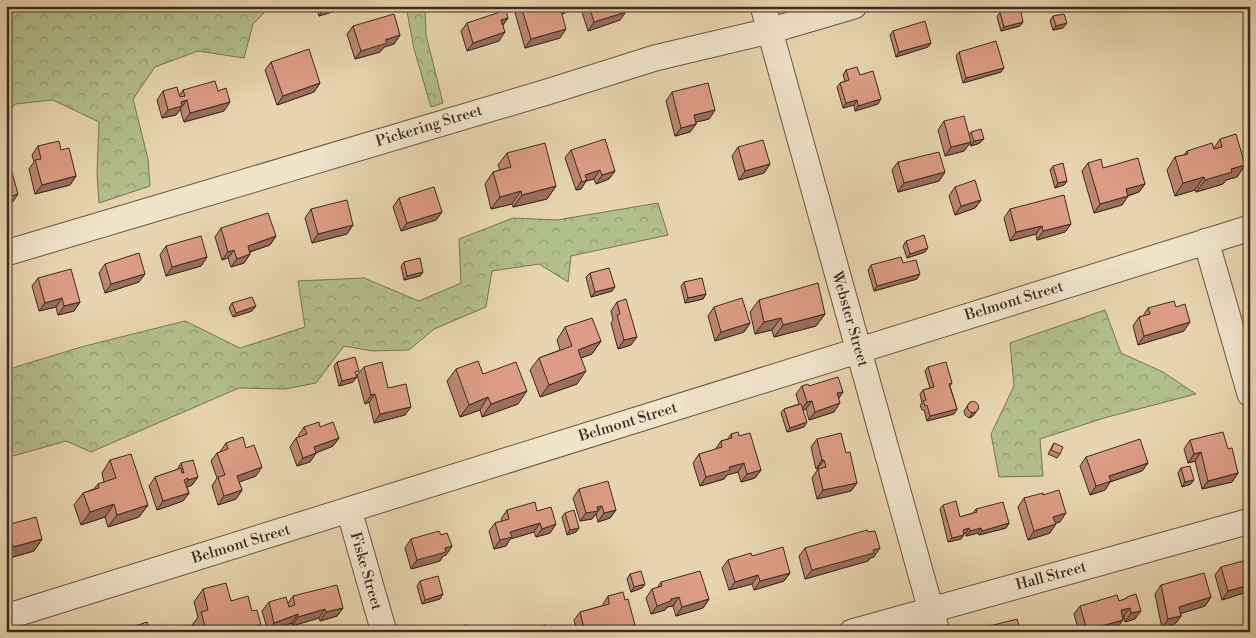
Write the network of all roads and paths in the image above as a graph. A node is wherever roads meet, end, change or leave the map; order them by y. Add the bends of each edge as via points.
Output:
1 (762, 6) edge
2 (854, 6) edge
3 (770, 31) junction
4 (1250, 228) edge
5 (1206, 241) junction
6 (6, 253) edge
7 (858, 350) junction
8 (1250, 394) edge
9 (348, 510) junction
10 (1250, 521) edge
11 (6, 617) edge
12 (934, 621) edge
13 (384, 632) edge
14 (852, 632) edge

1 - 3 street, Webster Street
2 - 3 street, Pickering Street
3 - 6 street, Pickering Street via 655,58
3 - 7 street, Webster Street
4 - 5 street, Belmont Street
5 - 7 street, Belmont Street
5 - 8 street
7 - 9 street, Belmont Street
7 - 12 street, Webster Street
9 - 11 street, Belmont Street
9 - 13 street, Fiske Street
10 - 12 street, Hall Street
12 - 14 street, Hall Street

